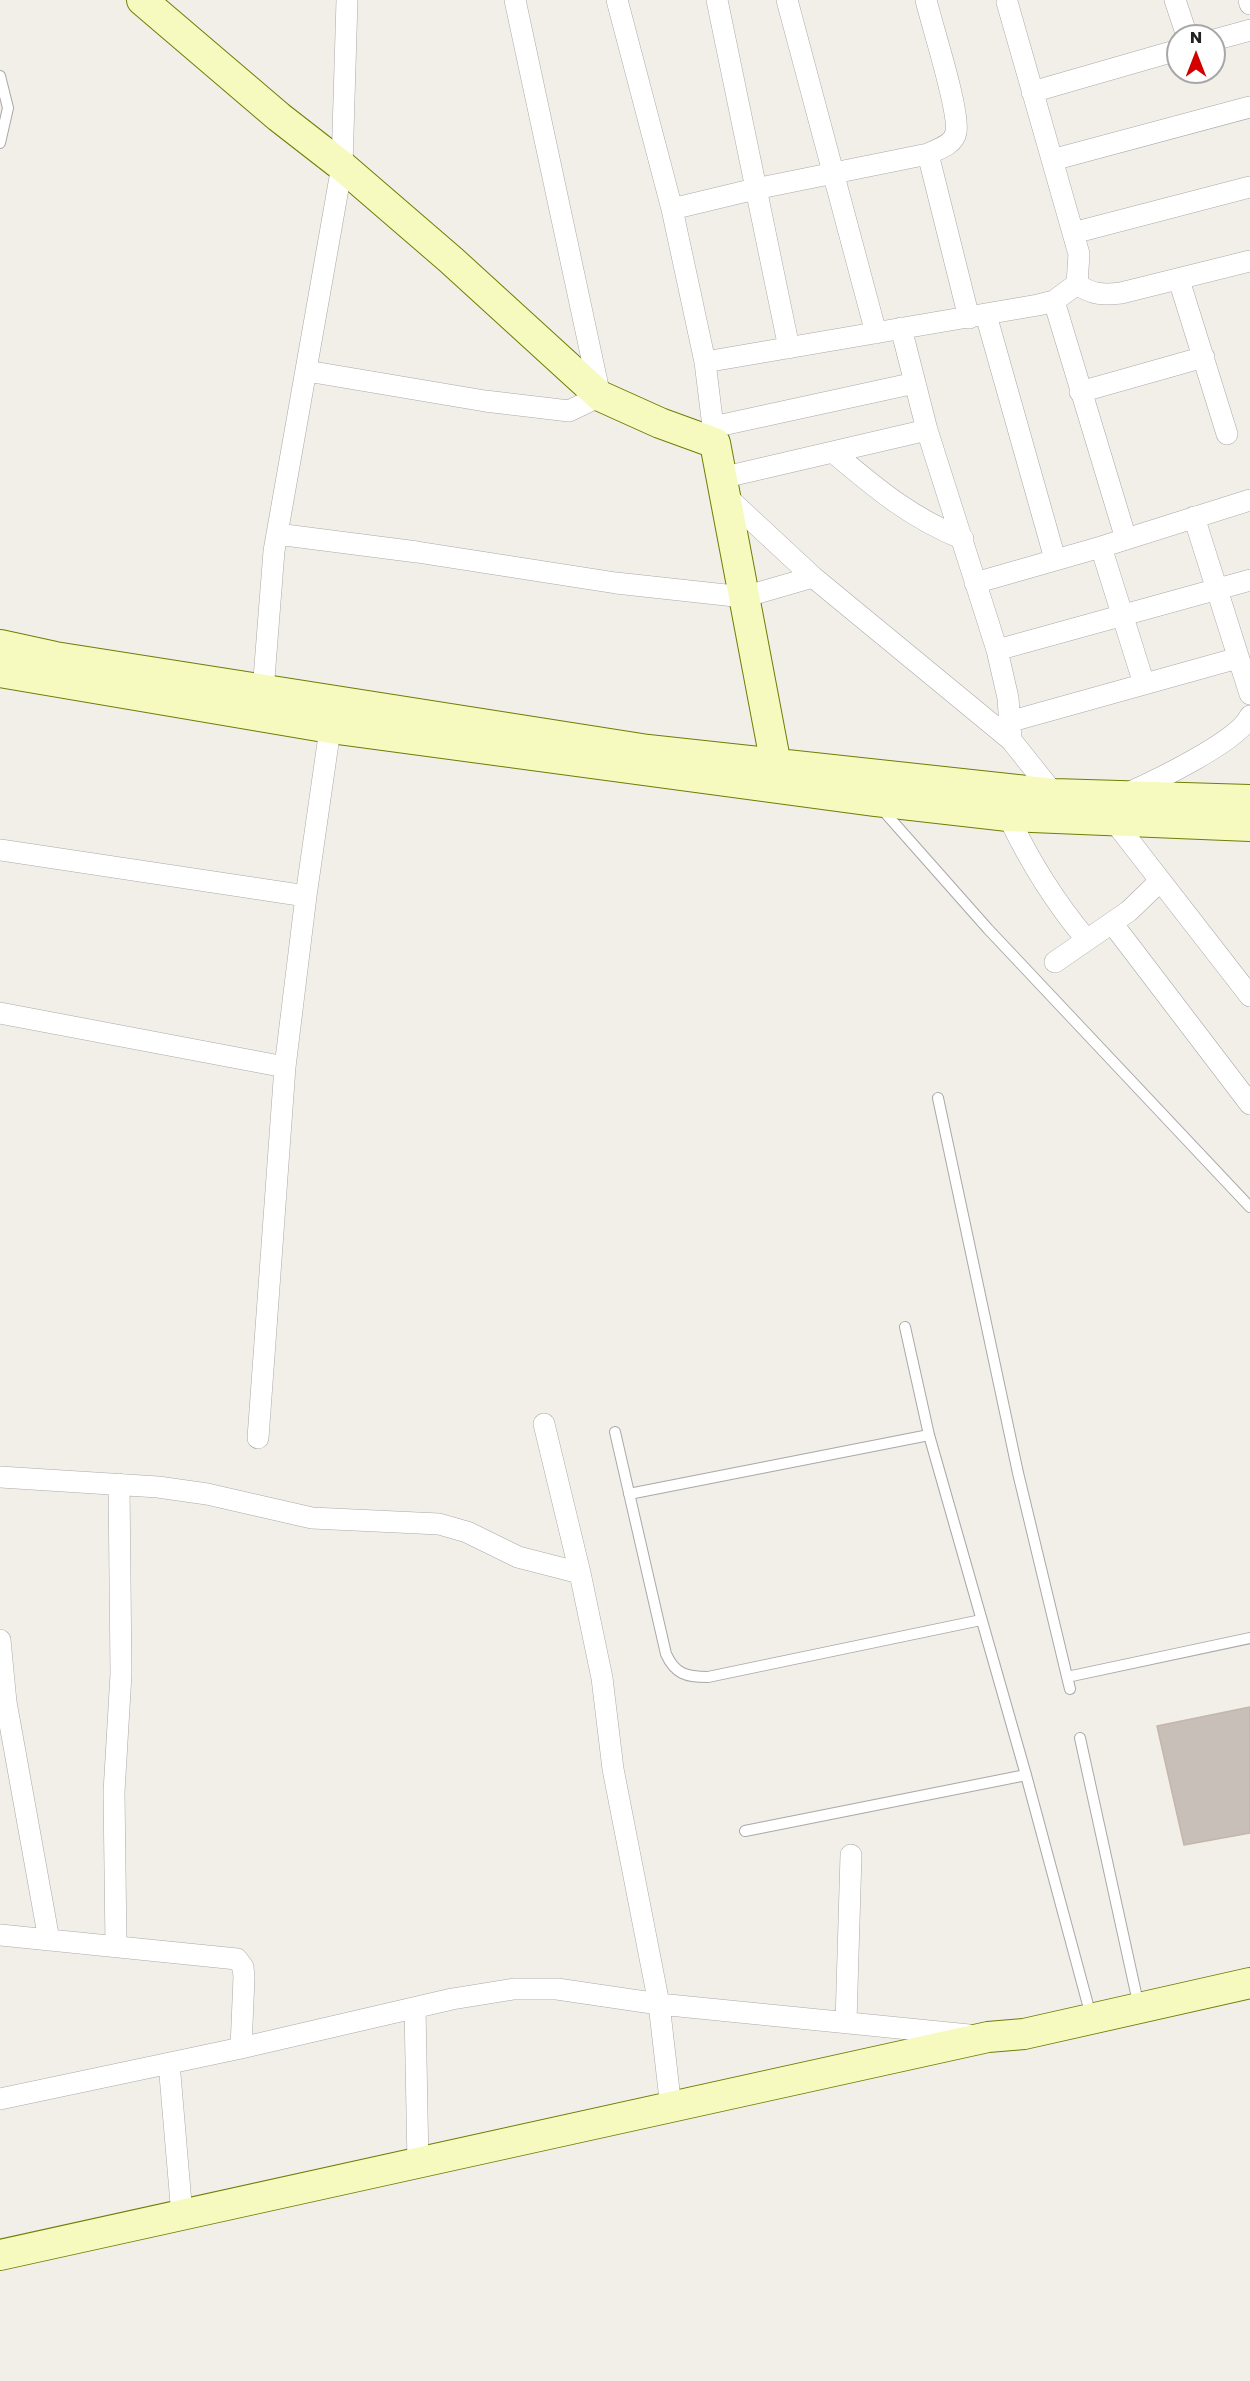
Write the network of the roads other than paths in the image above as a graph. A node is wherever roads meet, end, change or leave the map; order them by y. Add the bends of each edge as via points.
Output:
1 (142, 0) edge
2 (347, 0) edge
3 (515, 0) edge
4 (617, 0) edge
5 (717, 0) edge
6 (787, 0) edge
7 (926, 0) edge
8 (1175, 0) edge
9 (1007, 2) dead end
10 (1183, 24) edge
11 (1250, 30) edge
12 (1226, 37) edge
13 (1166, 53) edge
14 (0, 76) edge
15 (1032, 92) junction
16 (1250, 107) edge
17 (0, 143) edge
18 (928, 154) junction
19 (1052, 160) junction
20 (342, 166) junction
21 (833, 172) junction
22 (1250, 187) edge
23 (755, 189) junction
24 (672, 209) junction
25 (1073, 233) junction
26 (1249, 263) edge
27 (1179, 280) junction
28 (1077, 284) junction
29 (1054, 300) junction
30 (977, 316) junction
31 (901, 328) junction
32 (876, 333) junction
33 (789, 348) junction
34 (1204, 357) junction
35 (705, 362) junction
36 (307, 371) junction
37 (915, 383) junction
38 (1080, 392) junction
39 (600, 396) junction
40 (927, 430) junction
41 (1227, 434) dead end
42 (714, 435) junction
43 (834, 453) junction
44 (725, 488) junction
45 (1250, 500) edge
46 (1194, 518) junction
47 (277, 534) junction
48 (1126, 539) junction
49 (963, 540) junction
50 (1101, 547) junction
51 (1055, 559) junction
52 (813, 577) junction
53 (1250, 580) edge
54 (975, 583) junction
55 (1215, 590) junction
56 (744, 597) junction
57 (1122, 616) junction
58 (0, 645) edge
59 (997, 650) junction
60 (1238, 658) junction
61 (0, 672) edge
62 (1144, 684) junction
63 (1250, 694) edge
64 (262, 702) junction
65 (332, 714) junction
66 (1250, 716) edge
67 (1011, 731) junction
68 (778, 776) junction
69 (1054, 794) junction
70 (1250, 800) edge
71 (874, 801) junction
72 (1118, 809) junction
73 (1008, 816) junction
74 (1250, 826) edge
75 (0, 850) edge
76 (1160, 881) junction
77 (306, 896) junction
78 (1112, 923) junction
79 (1086, 939) junction
80 (1055, 962) dead end
81 (1250, 996) edge
82 (0, 1012) edge
83 (285, 1067) junction
84 (938, 1098) dead end
85 (1250, 1104) edge
86 (1250, 1207) edge
87 (905, 1327) dead end
88 (544, 1424) dead end
89 (615, 1432) dead end
90 (928, 1436) junction
91 (258, 1438) dead end
92 (0, 1477) edge
93 (119, 1484) junction
94 (629, 1494) junction
95 (580, 1573) junction
96 (981, 1620) junction
97 (1250, 1638) edge
98 (0, 1641) edge
99 (1067, 1677) junction
100 (1070, 1689) dead end
101 (1080, 1738) dead end
102 (1026, 1775) junction
103 (745, 1831) dead end
104 (851, 1855) dead end
105 (0, 1935) edge
106 (49, 1940) junction
107 (116, 1946) junction
108 (1250, 1983) edge
109 (659, 2004) junction
110 (1139, 2007) junction
111 (414, 2008) junction
112 (1091, 2018) junction
113 (846, 2022) junction
114 (988, 2037) junction
115 (242, 2048) junction
116 (169, 2063) junction
117 (2, 2092) edge
118 (670, 2108) junction
119 (418, 2164) junction
120 (182, 2216) junction
121 (0, 2255) edge

1 - 20 street
2 - 20 street
3 - 39 street
4 - 24 street
5 - 23 street
6 - 21 street
7 - 18 street via 955,112 956,134 948,145
8 - 10 street
9 - 15 street
11 - 12 street
13 - 15 street
14 - 17 lane via 9,108
15 - 19 street
16 - 19 street
18 - 21 street
18 - 30 street
19 - 25 street
20 - 36 street
20 - 39 street
21 - 23 street
21 - 32 street
22 - 25 street
23 - 24 street
23 - 33 street
24 - 35 street
25 - 28 street via 1079,254
26 - 27 street
27 - 28 street via 1103,295 1088,292
27 - 34 street
28 - 29 street
29 - 30 street
29 - 38 street
30 - 31 street
30 - 51 street
31 - 32 street
31 - 37 street
32 - 33 street
33 - 35 street
34 - 38 street
34 - 41 street
35 - 42 street
36 - 39 street via 569,411
36 - 47 street
37 - 40 street
37 - 42 street
38 - 48 street
39 - 42 street
40 - 43 street
40 - 49 street
42 - 44 street
43 - 44 street
43 - 49 street via 901,508
44 - 52 street
44 - 56 street
45 - 46 street
46 - 48 street
46 - 55 street
47 - 56 street via 616,583
47 - 64 street
48 - 50 street
49 - 54 street
50 - 51 street
50 - 57 street
51 - 54 street
52 - 56 street
52 - 67 street
53 - 55 street
54 - 59 street
55 - 57 street
55 - 60 street
56 - 68 street
57 - 59 street
57 - 62 street
58 - 64 street
59 - 67 street
60 - 62 street
60 - 63 street
61 - 64 street
62 - 67 street
64 - 65 street
65 - 68 street via 648,750
65 - 77 street
66 - 72 street via 1238,732
67 - 69 street
68 - 69 street
68 - 71 street
69 - 72 street
70 - 72 street
71 - 73 street
71 - 86 lane via 988,929
72 - 73 street
72 - 74 street
72 - 76 street
73 - 79 street via 1027,856
75 - 77 street
76 - 78 street
76 - 81 street
77 - 83 street
78 - 79 street
78 - 85 street
79 - 80 street
82 - 83 street
83 - 91 street
84 - 99 lane via 1018,1473
87 - 90 lane
88 - 95 street
89 - 94 lane
90 - 94 lane
90 - 96 lane
92 - 93 street
93 - 95 street via 207,1494 312,1518 439,1524 467,1532 518,1557
93 - 107 street via 121,1674 114,1792
94 - 96 lane via 666,1654 672,1668 688,1677 708,1677
95 - 109 street via 602,1678 613,1770
96 - 102 lane
97 - 99 lane
98 - 106 street via 6,1702
99 - 100 lane
101 - 110 lane
102 - 103 lane
102 - 112 lane
104 - 113 street
105 - 106 street
106 - 107 street
107 - 115 street via 237,1959 244,1977
108 - 110 street
109 - 111 street via 557,1989 513,1989
109 - 113 street
109 - 118 street
110 - 112 street
111 - 115 street
111 - 119 street
112 - 114 street via 1024,2034
113 - 114 street
114 - 118 street
115 - 116 street
116 - 117 street
116 - 120 street
118 - 119 street
119 - 120 street
120 - 121 street

